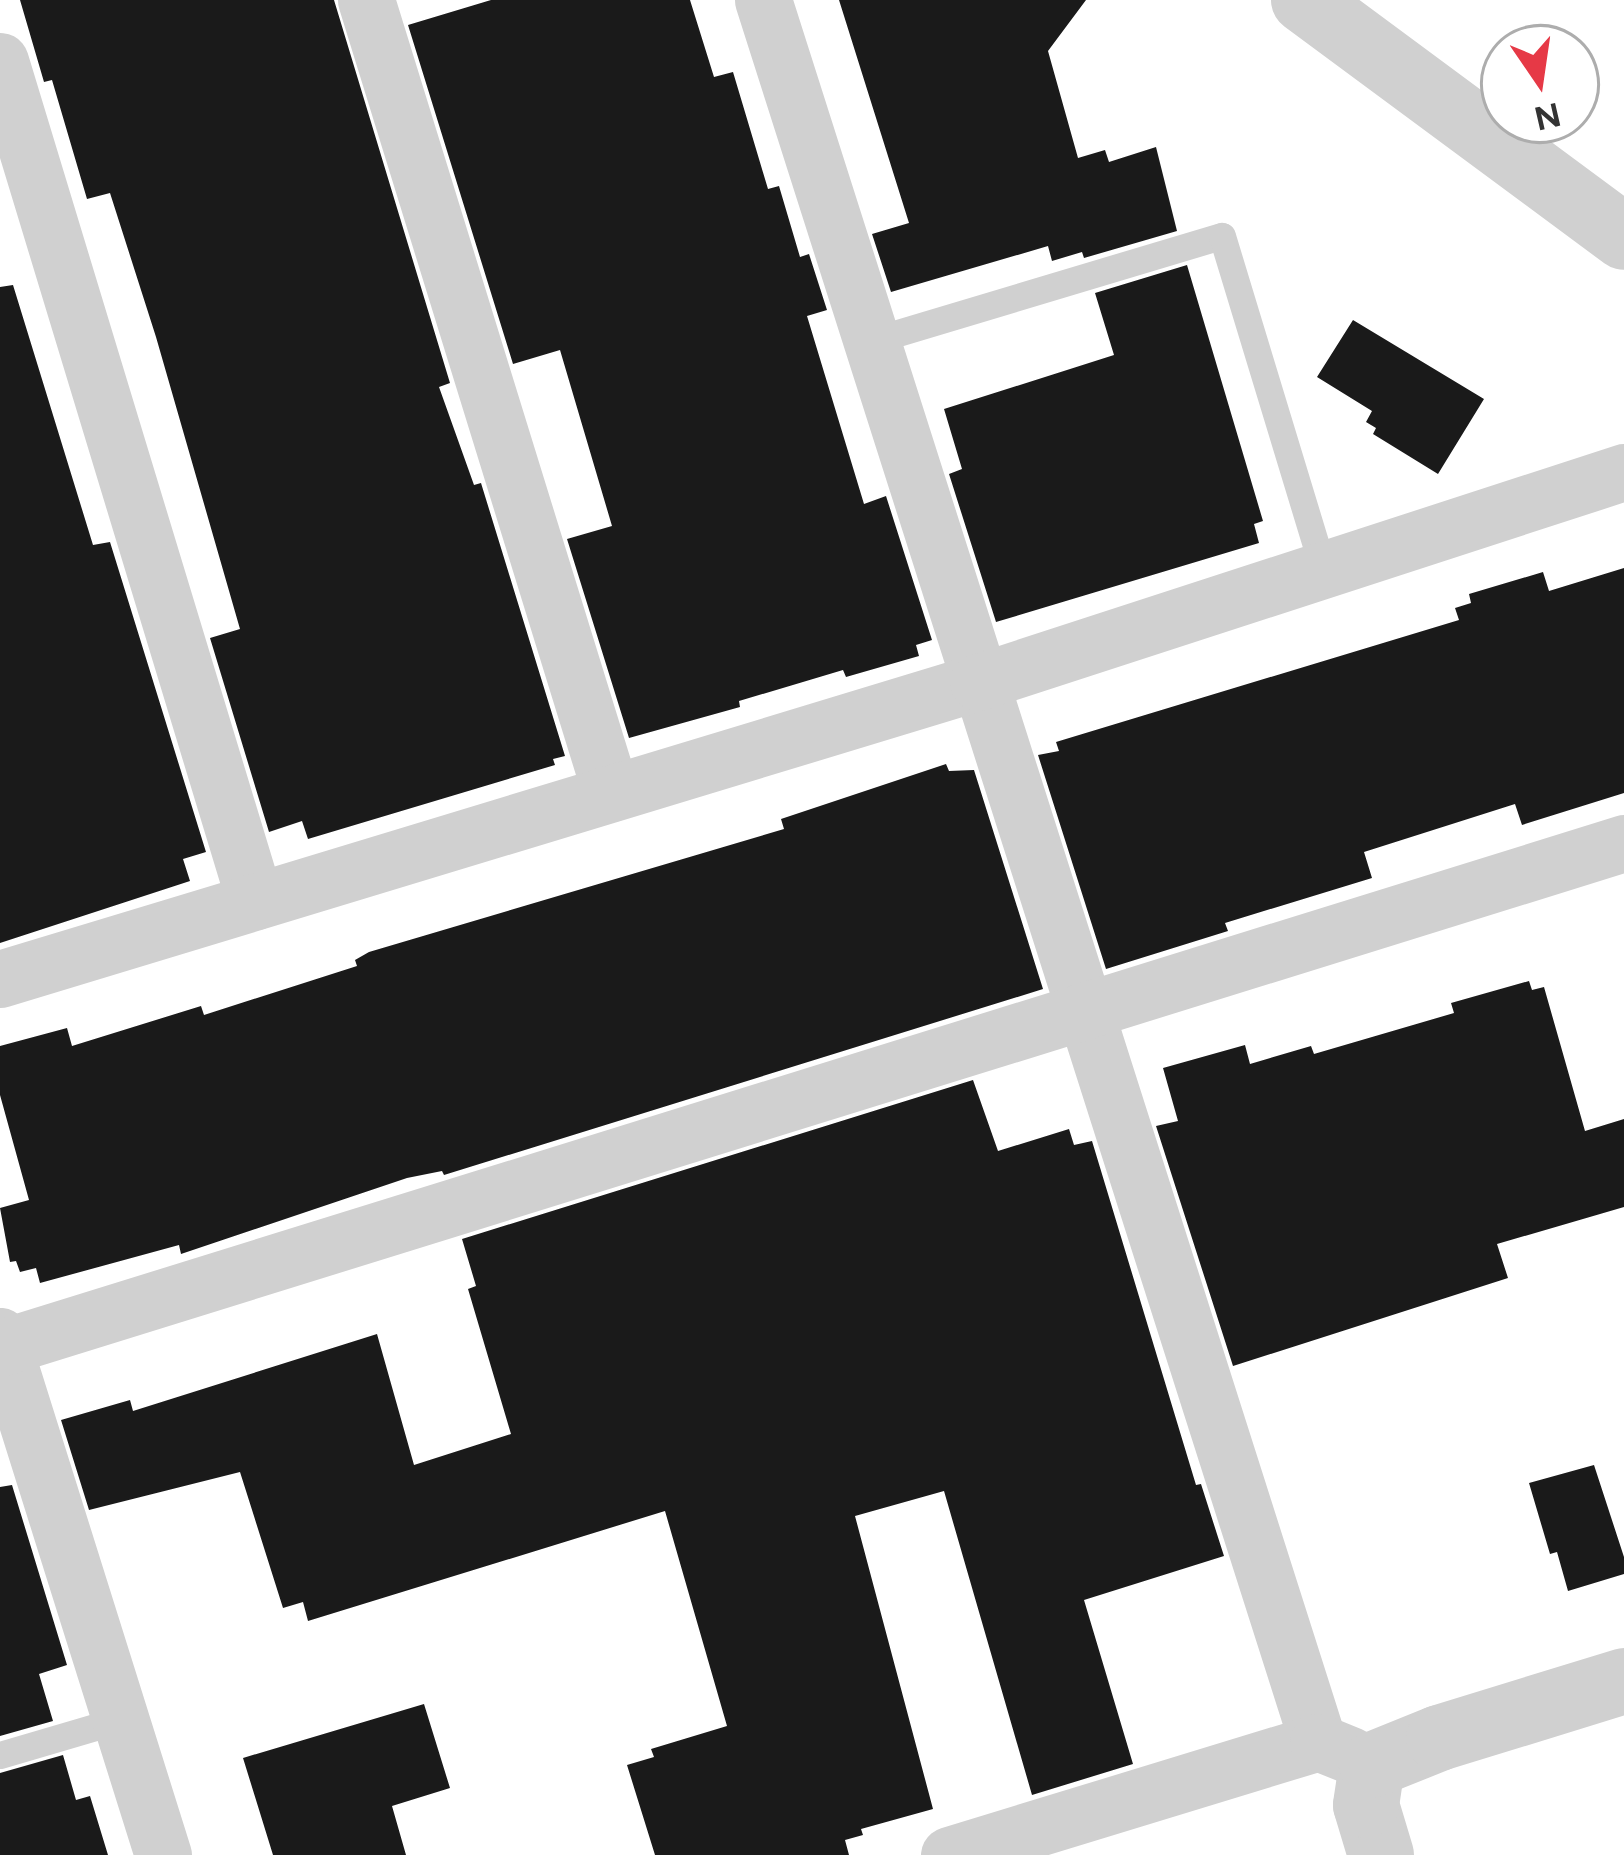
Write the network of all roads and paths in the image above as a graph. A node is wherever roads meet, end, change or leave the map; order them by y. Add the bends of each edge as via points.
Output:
1 (366, 0) edge
2 (763, 0) edge
3 (1304, 0) edge
4 (0, 62) edge
5 (1624, 237) edge
6 (871, 341) junction
7 (1624, 472) edge
8 (1324, 572) junction
9 (978, 682) junction
10 (611, 793) junction
11 (1624, 843) edge
12 (255, 901) junction
13 (0, 979) edge
14 (1088, 1013) junction
15 (1, 1344) edge
16 (1624, 1681) edge
17 (119, 1720) junction
18 (1345, 1753) junction
19 (0, 1755) edge
20 (163, 1855) edge
21 (949, 1855) edge
22 (1381, 1855) edge

1 - 10 street
2 - 6 street
3 - 5 street
4 - 12 street
6 - 8 lane via 1222,236
6 - 9 street
7 - 8 street
8 - 9 street
9 - 10 street
9 - 14 street
10 - 12 street
11 - 14 street
12 - 13 street
14 - 15 street
14 - 18 street
15 - 17 street
16 - 18 street via 1439,1738
17 - 19 lane
17 - 20 street
18 - 21 street
18 - 22 street

